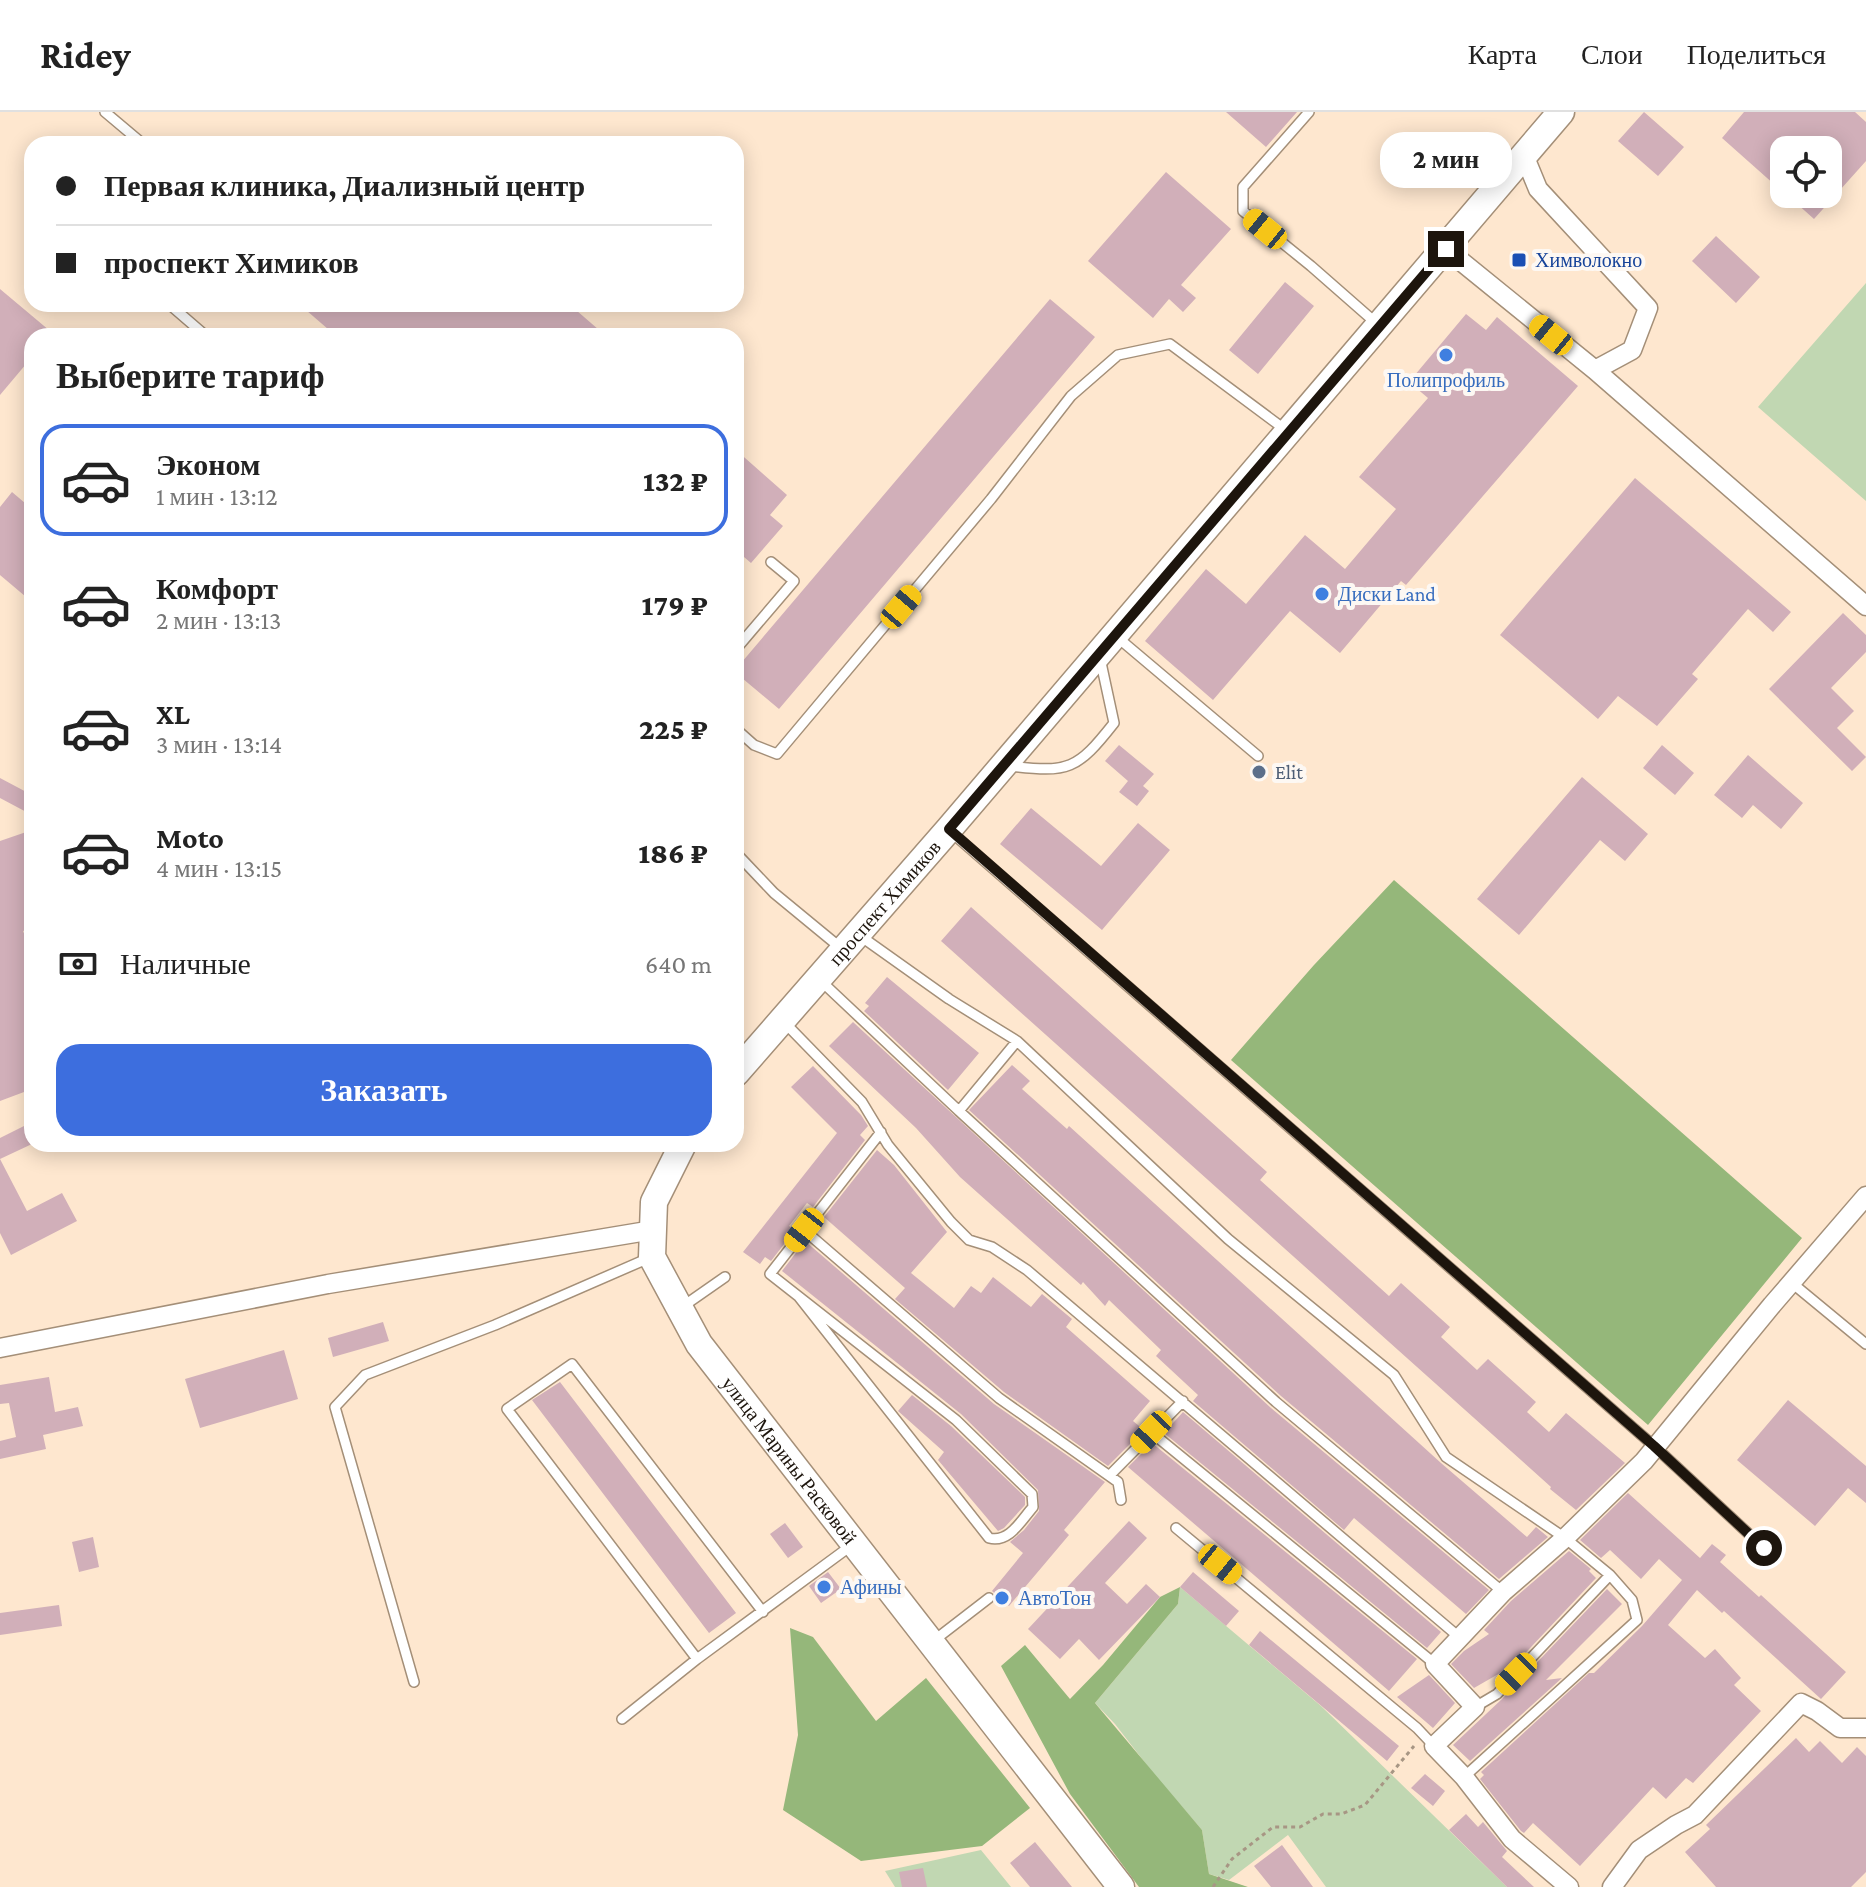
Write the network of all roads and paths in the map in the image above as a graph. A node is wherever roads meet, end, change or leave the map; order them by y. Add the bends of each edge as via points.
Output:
1 (105, 112) edge
2 (1309, 112) edge
3 (1561, 112) edge
4 (134, 136) edge
5 (1524, 155) junction
6 (1446, 249) junction
7 (178, 312) edge
8 (1379, 326) junction
9 (197, 328) edge
10 (1595, 370) junction
11 (1287, 431) junction
12 (771, 562) dead end
13 (1866, 606) edge
14 (744, 640) edge
15 (1107, 644) junction
16 (744, 736) edge
17 (1258, 756) dead end
18 (1003, 765) junction
19 (949, 829) junction
20 (744, 861) edge
21 (849, 941) junction
22 (818, 977) junction
23 (782, 1019) junction
24 (1017, 1041) junction
25 (744, 1064) edge
26 (959, 1111) junction
27 (881, 1132) junction
28 (679, 1152) edge
29 (1866, 1196) edge
30 (653, 1230) junction
31 (804, 1230) junction
32 (652, 1257) junction
33 (725, 1277) dead end
34 (1791, 1282) junction
35 (799, 1297) junction
36 (680, 1308) junction
37 (1866, 1344) edge
38 (0, 1348) edge
39 (1183, 1401) junction
40 (1151, 1432) junction
41 (1654, 1446) junction
42 (1110, 1475) junction
43 (1121, 1500) dead end
44 (1176, 1528) dead end
45 (1565, 1538) junction
46 (855, 1543) junction
47 (1764, 1548) dead end
48 (1610, 1575) junction
49 (1503, 1592) junction
50 (989, 1598) dead end
51 (763, 1612) junction
52 (1459, 1637) junction
53 (932, 1642) junction
54 (697, 1659) junction
55 (1435, 1664) junction
56 (414, 1682) dead end
57 (1475, 1707) junction
58 (622, 1719) dead end
59 (1866, 1728) edge
60 (1429, 1741) junction
61 (1464, 1777) junction
62 (1121, 1887) edge
63 (1213, 1887) edge
64 (1569, 1887) edge
65 (1612, 1887) edge

1 - 4 lane
2 - 8 lane via 1243,187 1243,211
3 - 5 main road, проспект Химиков
5 - 6 main road, проспект Химиков
5 - 10 street via 1538,189 1648,308 1632,350
6 - 8 main road, проспект Химиков
6 - 10 street
7 - 9 lane
8 - 11 main road, проспект Химиков
10 - 13 street
11 - 15 main road, проспект Химиков
11 - 16 lane via 1170,344 1118,355 1071,396 777,754
12 - 14 lane via 794,581
15 - 17 lane
15 - 18 main road, проспект Химиков
15 - 18 lane via 1114,723 1099,742 1074,764 1050,771
18 - 19 main road, проспект Химиков
19 - 21 main road, проспект Химиков
19 - 41 lane
20 - 21 lane via 774,893
21 - 22 main road, проспект Химиков
21 - 24 lane
22 - 23 main road, проспект Химиков
22 - 26 lane
23 - 25 main road, проспект Химиков
23 - 27 lane via 862,1102
24 - 26 lane
24 - 45 lane via 1228,1239 1394,1375 1446,1457
26 - 49 lane via 1276,1402
27 - 31 lane
27 - 39 lane via 969,1240 992,1247 1027,1270
28 - 30 main road via 654,1202
29 - 34 street
30 - 32 main road
30 - 38 street via 328,1284
31 - 35 lane via 770,1274
31 - 42 lane via 999,1398
32 - 36 main road, улица Марины Расковой
32 - 56 lane via 365,1375 335,1407
33 - 36 lane
34 - 37 lane
34 - 41 street
35 - 35 lane via 989,1538 1008,1536 1033,1507 1032,1494 956,1420
36 - 46 main road, улица Марины Расковой via 699,1344
39 - 40 lane
39 - 52 lane
40 - 42 lane
40 - 55 lane
41 - 45 street
41 - 47 lane
42 - 43 lane via 1118,1482
44 - 60 lane
45 - 48 lane
45 - 49 street
46 - 51 lane
46 - 53 main road, улица Марины Расковой
48 - 57 lane via 1497,1694
48 - 61 lane via 1632,1600 1637,1620
49 - 52 street
50 - 53 lane
51 - 54 lane
51 - 54 lane via 572,1364 507,1409
52 - 55 street
53 - 62 main road, улица Марины Расковой
54 - 58 lane
55 - 57 street
57 - 60 street
59 - 65 street via 1840,1728 1801,1703 1695,1815 1639,1850
60 - 61 street
60 - 63 path via 1401,1760 1365,1805 1323,1814 1300,1827 1273,1827 1232,1859
61 - 64 street via 1512,1839

